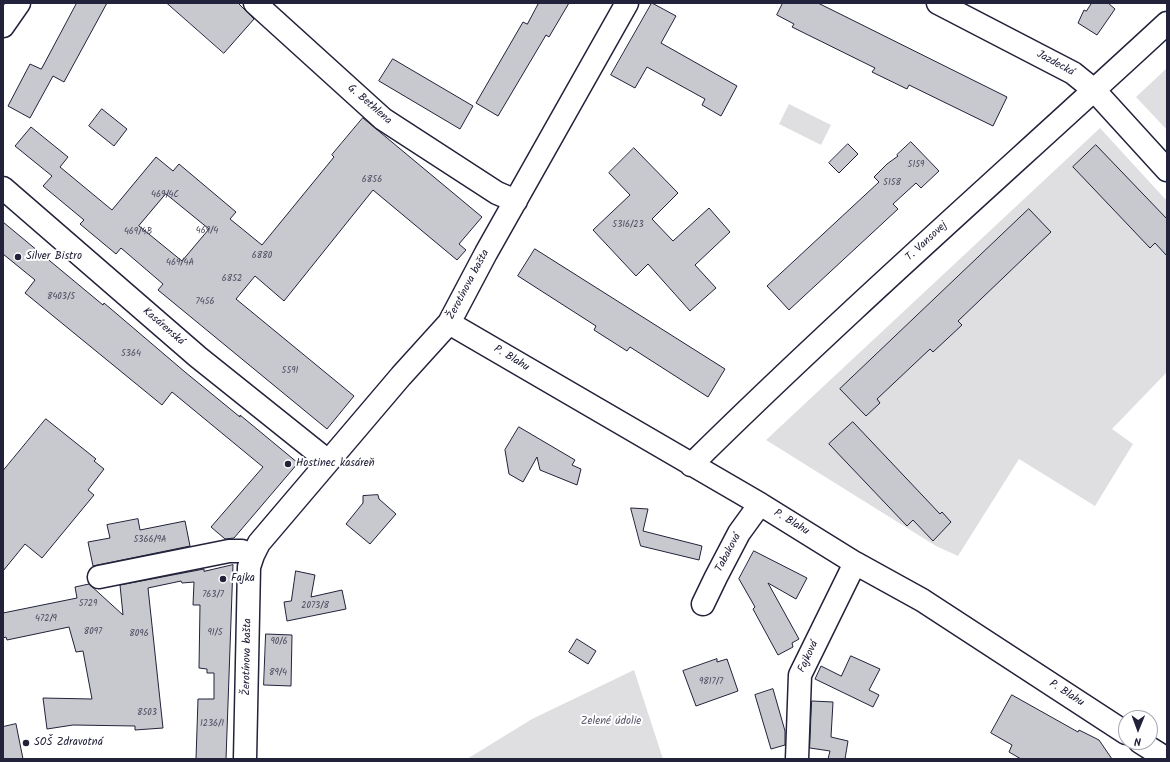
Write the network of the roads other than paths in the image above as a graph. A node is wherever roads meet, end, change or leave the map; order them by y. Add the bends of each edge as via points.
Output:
1 (19, 3) edge
2 (255, 3) edge
3 (627, 3) edge
4 (938, 3) edge
5 (1167, 23) edge
6 (3, 26) edge
7 (1094, 90) junction
8 (1167, 170) edge
9 (3, 188) edge
10 (516, 201) junction
11 (449, 323) junction
12 (328, 461) junction
13 (691, 465) junction
14 (760, 504) junction
15 (253, 555) junction
16 (855, 563) junction
17 (99, 577) dead end
18 (703, 604) dead end
19 (1118, 728) edge
20 (1153, 750) edge
21 (245, 759) edge
22 (797, 759) edge
23 (1167, 759) edge

1 - 6 street
2 - 10 street, G. Bethlena via 383,119 497,193
3 - 10 street, Žerotínova bašta
4 - 7 street, Jazdecká via 1073,73
5 - 7 street, T. Vansovej
7 - 8 street, Jazdecká
7 - 13 street, T. Vansovej via 814,347
9 - 12 street, Kasárenská via 198,357
10 - 11 street, Žerotínova bašta
11 - 12 street, Žerotínova bašta
11 - 13 street, P. Blahu
12 - 15 street, Žerotínova bašta via 259,543
13 - 14 street, P. Blahu
14 - 16 street, P. Blahu
14 - 18 street, Tabaková via 738,533
15 - 17 street via 242,551 229,551
15 - 21 street, Žerotínova bašta via 249,567
16 - 19 street, P. Blahu via 922,600
16 - 22 street, Fajková via 800,676
20 - 23 street

